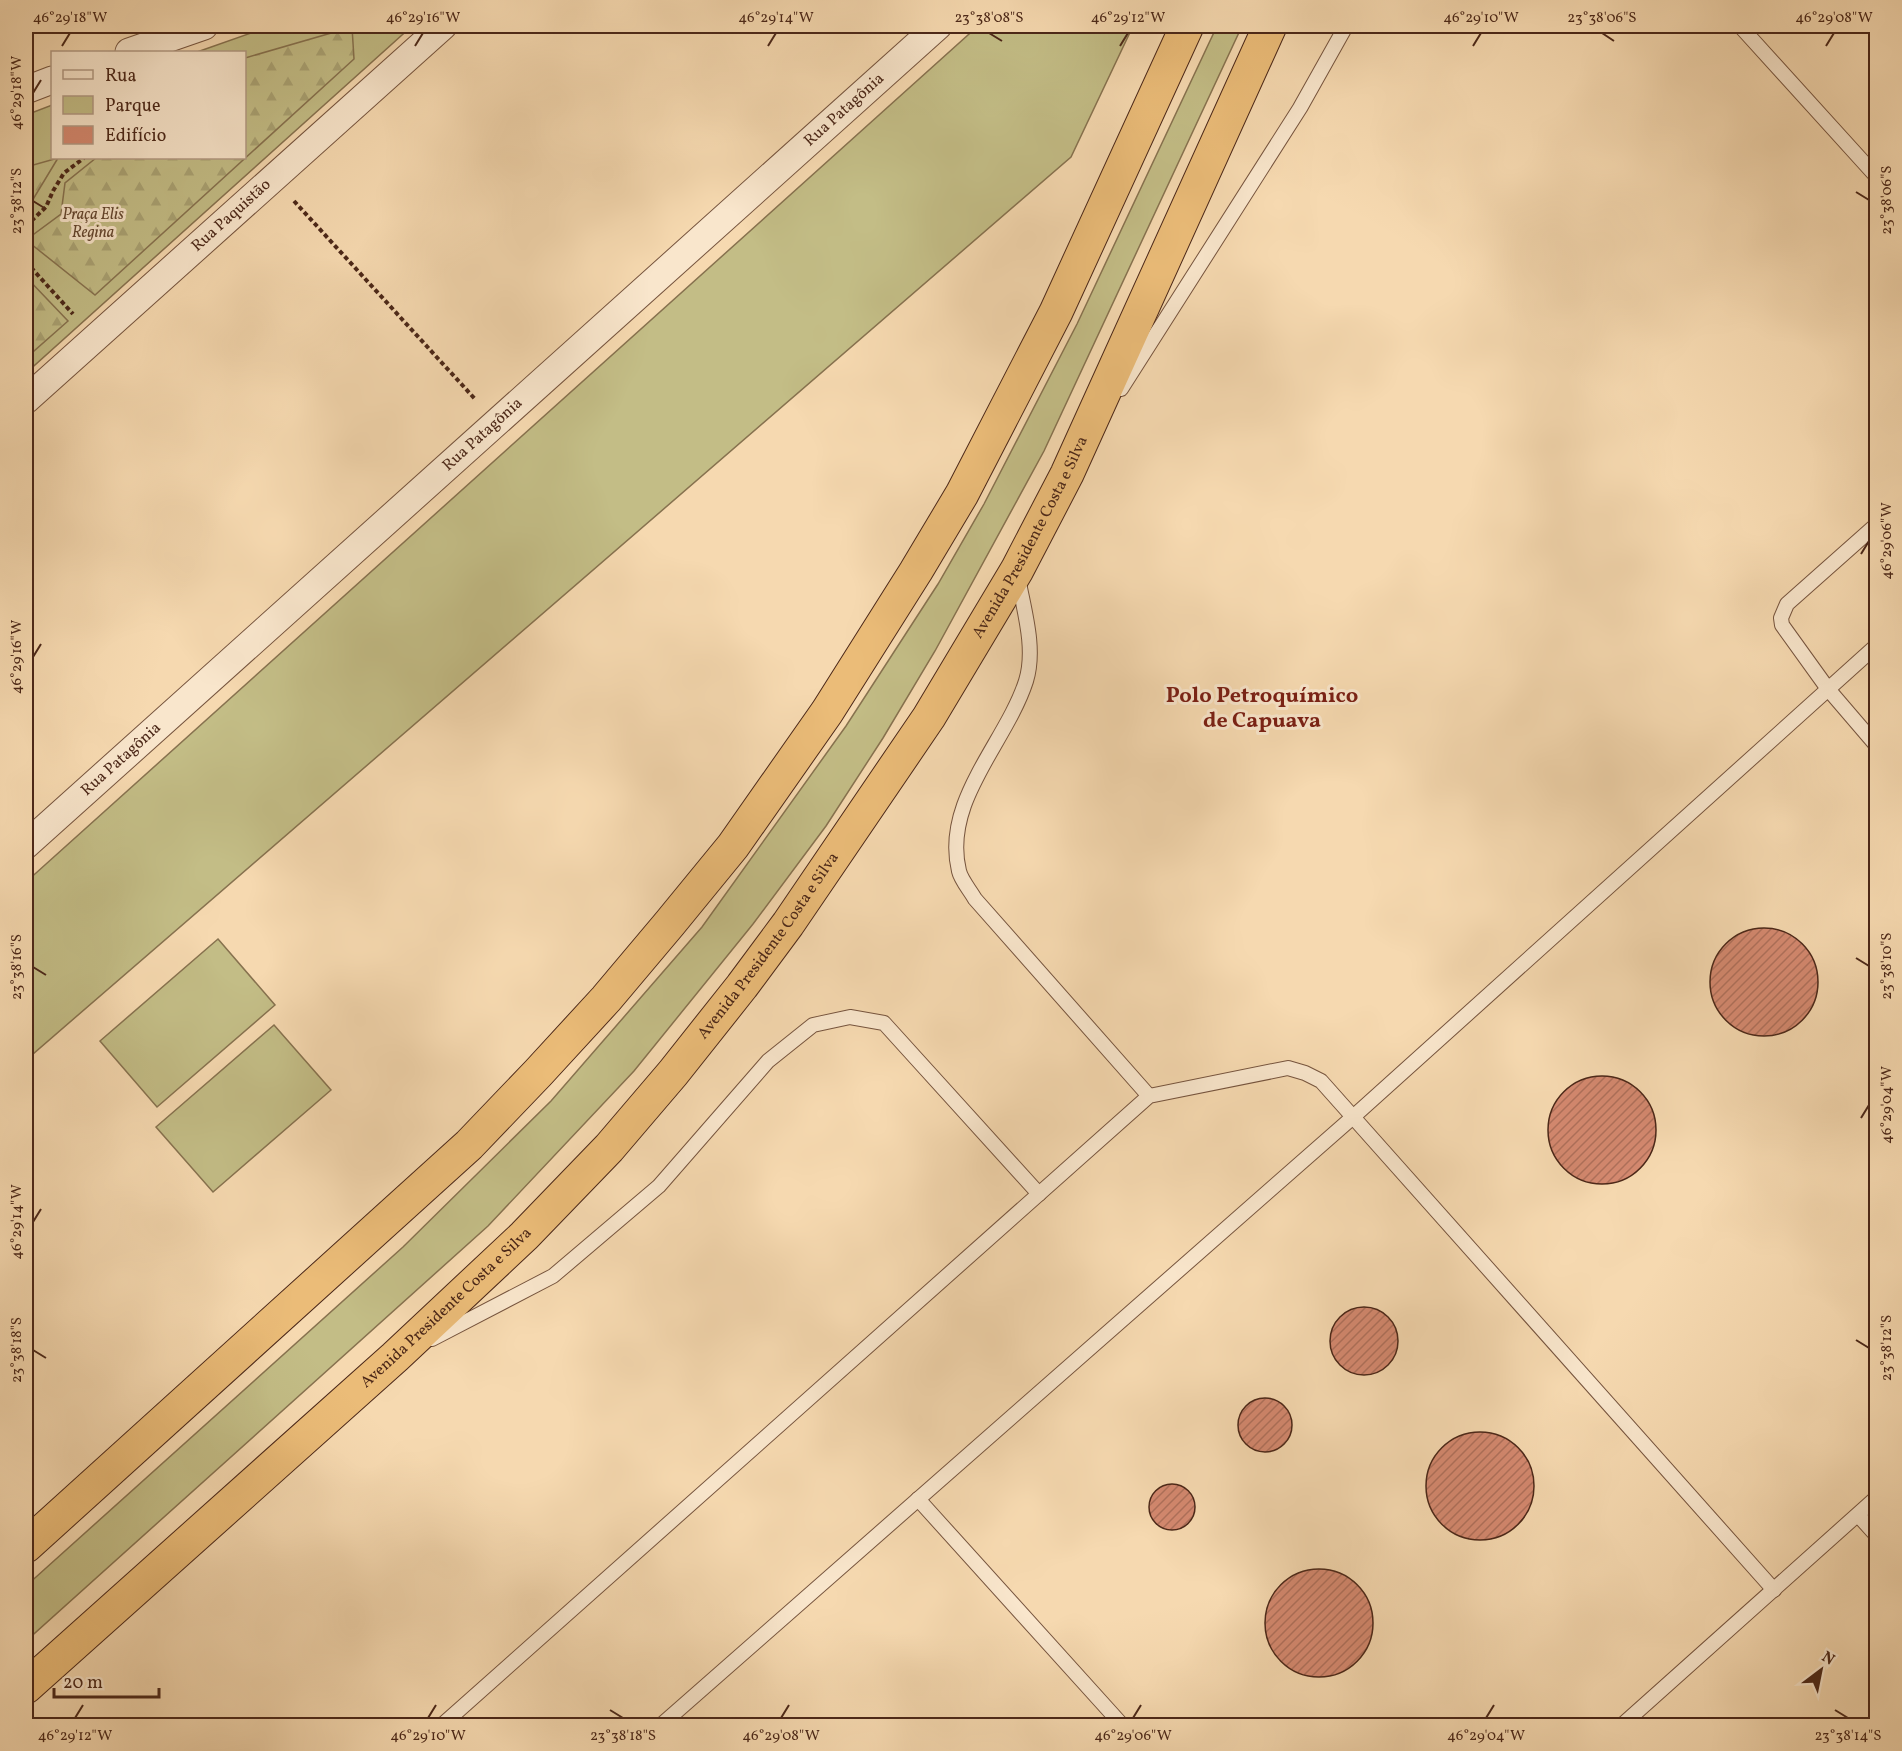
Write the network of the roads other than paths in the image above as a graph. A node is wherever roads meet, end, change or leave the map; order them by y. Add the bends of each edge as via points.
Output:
1 (204, 26) edge
2 (938, 26) edge
3 (1188, 26) edge
4 (1270, 26) edge
5 (1346, 26) edge
6 (1740, 26) edge
7 (1874, 26) edge
8 (439, 28) edge
9 (1876, 29) edge
10 (132, 51) edge
11 (51, 80) edge
12 (26, 90) edge
13 (1876, 176) edge
14 (26, 400) edge
15 (1067, 474) junction
16 (1876, 525) edge
17 (1017, 570) junction
18 (1876, 646) edge
19 (1828, 689) junction
20 (1876, 745) edge
21 (26, 845) edge
22 (1149, 1096) junction
23 (1353, 1117) junction
24 (1039, 1194) junction
25 (395, 1357) junction
26 (1876, 1498) edge
27 (918, 1499) junction
28 (1858, 1515) junction
29 (1876, 1535) edge
30 (26, 1546) edge
31 (1774, 1590) junction
32 (26, 1687) edge
33 (441, 1725) edge
34 (660, 1725) edge
35 (1123, 1725) edge
36 (1622, 1725) edge

1 - 10 street
2 - 21 street, Rua Patagônia
3 - 30 highway via 1056,312 962,494 826,712 733,846 606,999 469,1145
4 - 15 highway, Avenida Presidente Costa e Silva
5 - 15 lane via 1300,108
6 - 13 lane
7 - 9 lane
8 - 14 street, Rua Paquistão
11 - 12 street
15 - 17 highway, Avenida Presidente Costa e Silva
16 - 19 lane via 1787,604 1781,618 1782,625
17 - 22 lane via 1029,647 1026,680 960,818 956,842 959,872 975,899
17 - 25 highway, Avenida Presidente Costa e Silva via 903,756 788,924 673,1073 609,1148 524,1236
18 - 19 lane
19 - 20 lane
19 - 23 lane
22 - 23 lane via 1288,1068 1322,1081
22 - 24 lane
23 - 27 lane
23 - 31 lane
24 - 25 lane via 884,1023 850,1017 813,1025 768,1061 659,1186 553,1276
24 - 33 lane
25 - 32 highway, Avenida Presidente Costa e Silva
26 - 28 lane
27 - 34 lane
27 - 35 lane
28 - 29 lane
28 - 31 lane
31 - 36 lane

